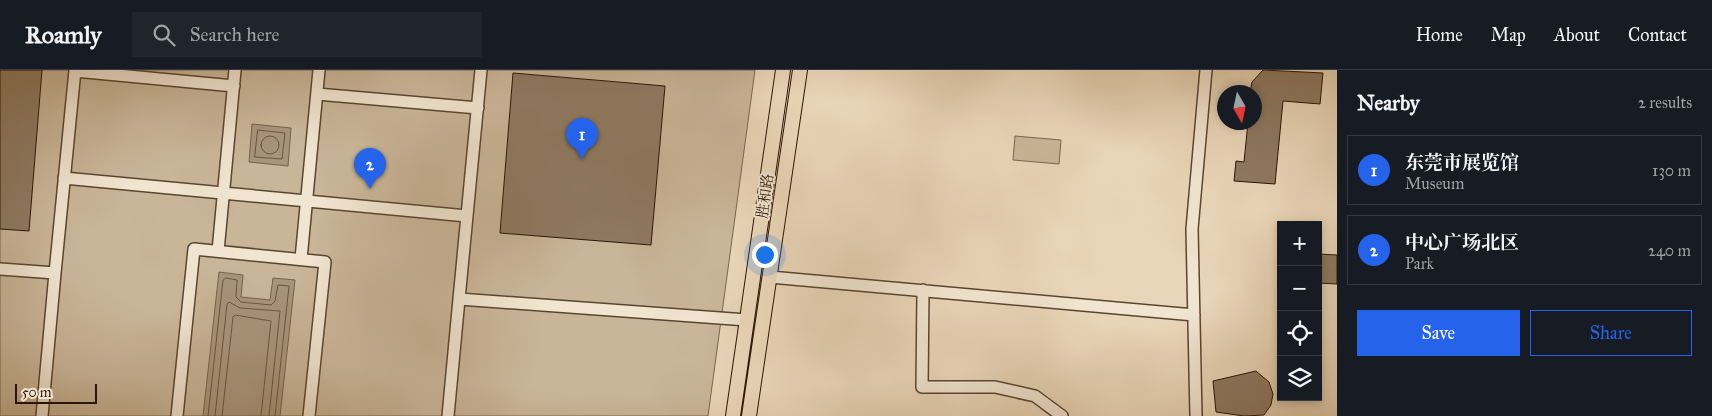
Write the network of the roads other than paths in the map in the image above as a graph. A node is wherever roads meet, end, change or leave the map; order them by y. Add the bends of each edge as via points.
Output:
1 (235, 70) edge
2 (319, 70) edge
3 (481, 70) edge
4 (783, 70) edge
5 (800, 70) edge
6 (1206, 70) edge
7 (75, 71) edge
8 (234, 86) junction
9 (317, 94) junction
10 (478, 108) junction
11 (64, 178) junction
12 (223, 193) junction
13 (307, 201) junction
14 (467, 216) junction
15 (218, 251) junction
16 (301, 259) junction
17 (0, 269) edge
18 (55, 273) junction
19 (770, 277) junction
20 (923, 290) junction
21 (459, 299) junction
22 (1194, 315) junction
23 (747, 320) junction
24 (42, 416) edge
25 (177, 416) edge
26 (309, 416) edge
27 (448, 416) edge
28 (732, 416) edge
29 (749, 416) edge
30 (1062, 416) edge
31 (1196, 416) edge

1 - 8 street
2 - 9 street
3 - 10 street
4 - 23 main road, 胜和路
5 - 19 main road, 胜和路
6 - 22 street via 1192,229
7 - 8 street
7 - 11 street
8 - 12 street
9 - 10 street
9 - 13 street
10 - 14 street
11 - 12 street
11 - 18 street
12 - 13 street
12 - 15 street
13 - 14 street
13 - 16 street
14 - 21 street
15 - 16 street
15 - 25 street via 194,249
16 - 26 street via 324,262
17 - 18 street
18 - 24 street
19 - 20 street
19 - 29 main road, 胜和路
20 - 22 street
20 - 30 street via 922,387 995,387 1035,396
21 - 23 street
21 - 27 street
22 - 31 street
23 - 28 main road, 胜和路

